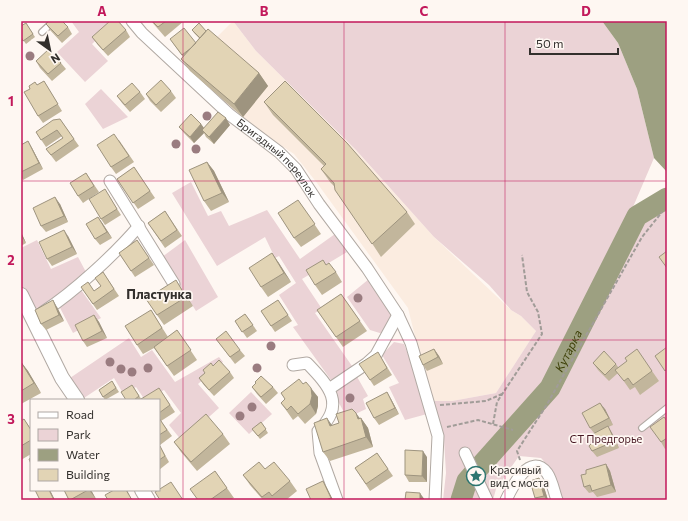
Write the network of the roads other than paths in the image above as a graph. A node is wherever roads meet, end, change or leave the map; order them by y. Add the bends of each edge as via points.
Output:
1 (54, 21) edge
2 (132, 21) edge
3 (42, 32) dead end
4 (110, 181) dead end
5 (139, 226) junction
6 (174, 284) edge
7 (21, 295) edge
8 (398, 315) junction
9 (33, 319) junction
10 (293, 364) dead end
11 (329, 388) junction
12 (76, 399) edge
13 (667, 408) edge
14 (642, 428) dead end
15 (465, 453) dead end
16 (143, 491) edge
17 (148, 500) edge
18 (337, 500) edge
19 (435, 500) edge
20 (487, 500) edge
21 (506, 500) edge
22 (557, 500) edge

1 - 3 lane
2 - 8 street, Бригадный переулок via 230,115 296,168
4 - 5 street
5 - 6 street
5 - 9 street via 127,240 59,301
7 - 9 street
8 - 11 street via 376,354 366,364
8 - 19 street, Бригадный переулок via 411,344 438,436
9 - 12 street via 62,378
10 - 11 street via 307,364
11 - 18 street via 334,399 330,417 318,431 320,453
13 - 14 lane
15 - 20 street
16 - 17 street
21 - 22 street via 512,485 524,471 532,467 542,468 548,474

